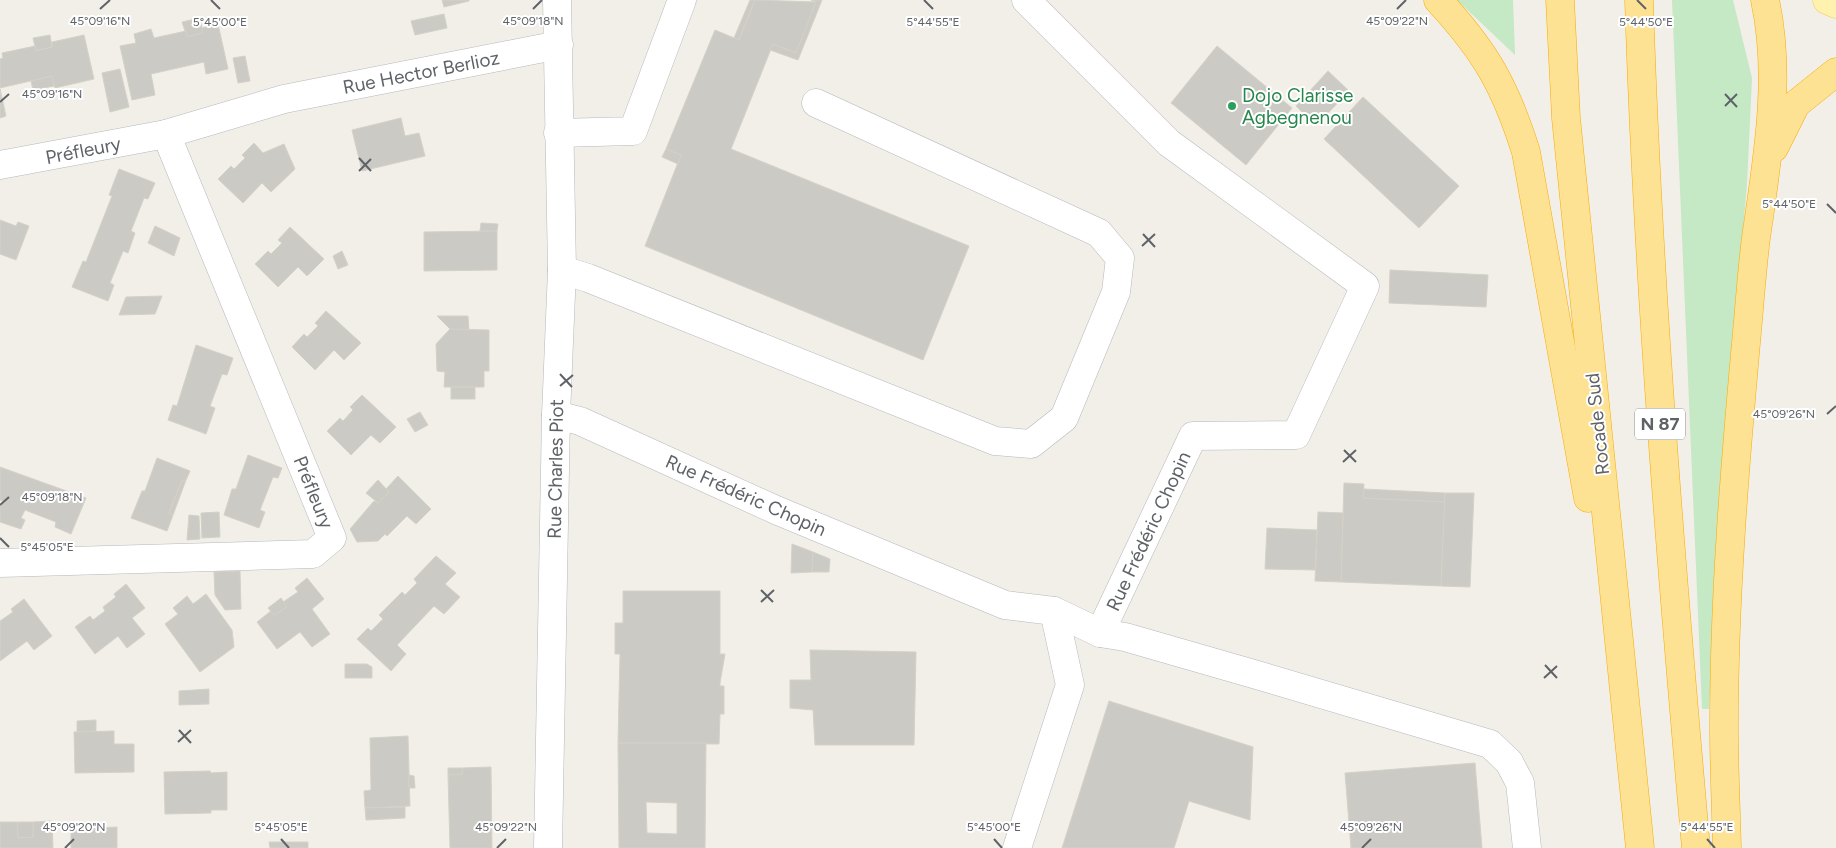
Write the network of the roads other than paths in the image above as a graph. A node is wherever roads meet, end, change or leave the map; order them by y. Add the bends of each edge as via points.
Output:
1 (557, 0) edge
2 (682, 0) edge
3 (1026, 0) edge
4 (1438, 0) edge
5 (1560, 0) edge
6 (1639, 0) edge
7 (1765, 0) edge
8 (1827, 0) edge
9 (1836, 4) edge
10 (558, 45) junction
11 (1836, 72) edge
12 (284, 98) joint
13 (816, 103) dead end
14 (558, 133) junction
15 (166, 134) junction
16 (0, 166) edge
17 (1767, 168) junction
18 (562, 270) junction
19 (556, 415) junction
20 (0, 563) edge
21 (1054, 610) junction
22 (1100, 633) junction
23 (1627, 718) junction
24 (548, 848) edge
25 (1017, 848) edge
26 (1527, 848) edge
27 (1640, 848) edge
28 (1696, 848) edge
29 (1727, 848) edge

1 - 10 street, Rue Charles Piot
2 - 14 street via 633,131
3 - 22 street, Rue Frédéric Chopin via 1169,143 1365,286 1296,435 1193,436
4 - 23 highway via 1468,32 1493,70 1511,107 1526,152
5 - 23 highway, Rocade Sud via 1566,118
6 - 28 highway, N 87 via 1643,137 1661,438
7 - 17 highway via 1770,24 1772,106
8 - 9 main road
10 - 12 street, Rue Hector Berlioz
10 - 14 street, Rue Charles Piot
11 - 17 highway via 1796,104
12 - 15 street, Préfleury
13 - 18 street via 1099,233 1120,258 1116,292 1064,418 1031,444 994,441
14 - 18 street, Rue Charles Piot
15 - 16 street, Préfleury
15 - 20 street, Préfleury via 332,538 313,554
17 - 29 highway via 1756,240 1734,478 1724,711
18 - 19 street, Rue Charles Piot
19 - 21 street, Rue Frédéric Chopin via 580,420 776,510 1005,605
19 - 24 street, Rue Charles Piot
21 - 22 street, Rue Frédéric Chopin
21 - 25 street via 1070,685
22 - 26 street via 1210,661 1490,744 1509,762 1520,783
23 - 27 highway, Rocade Sud

